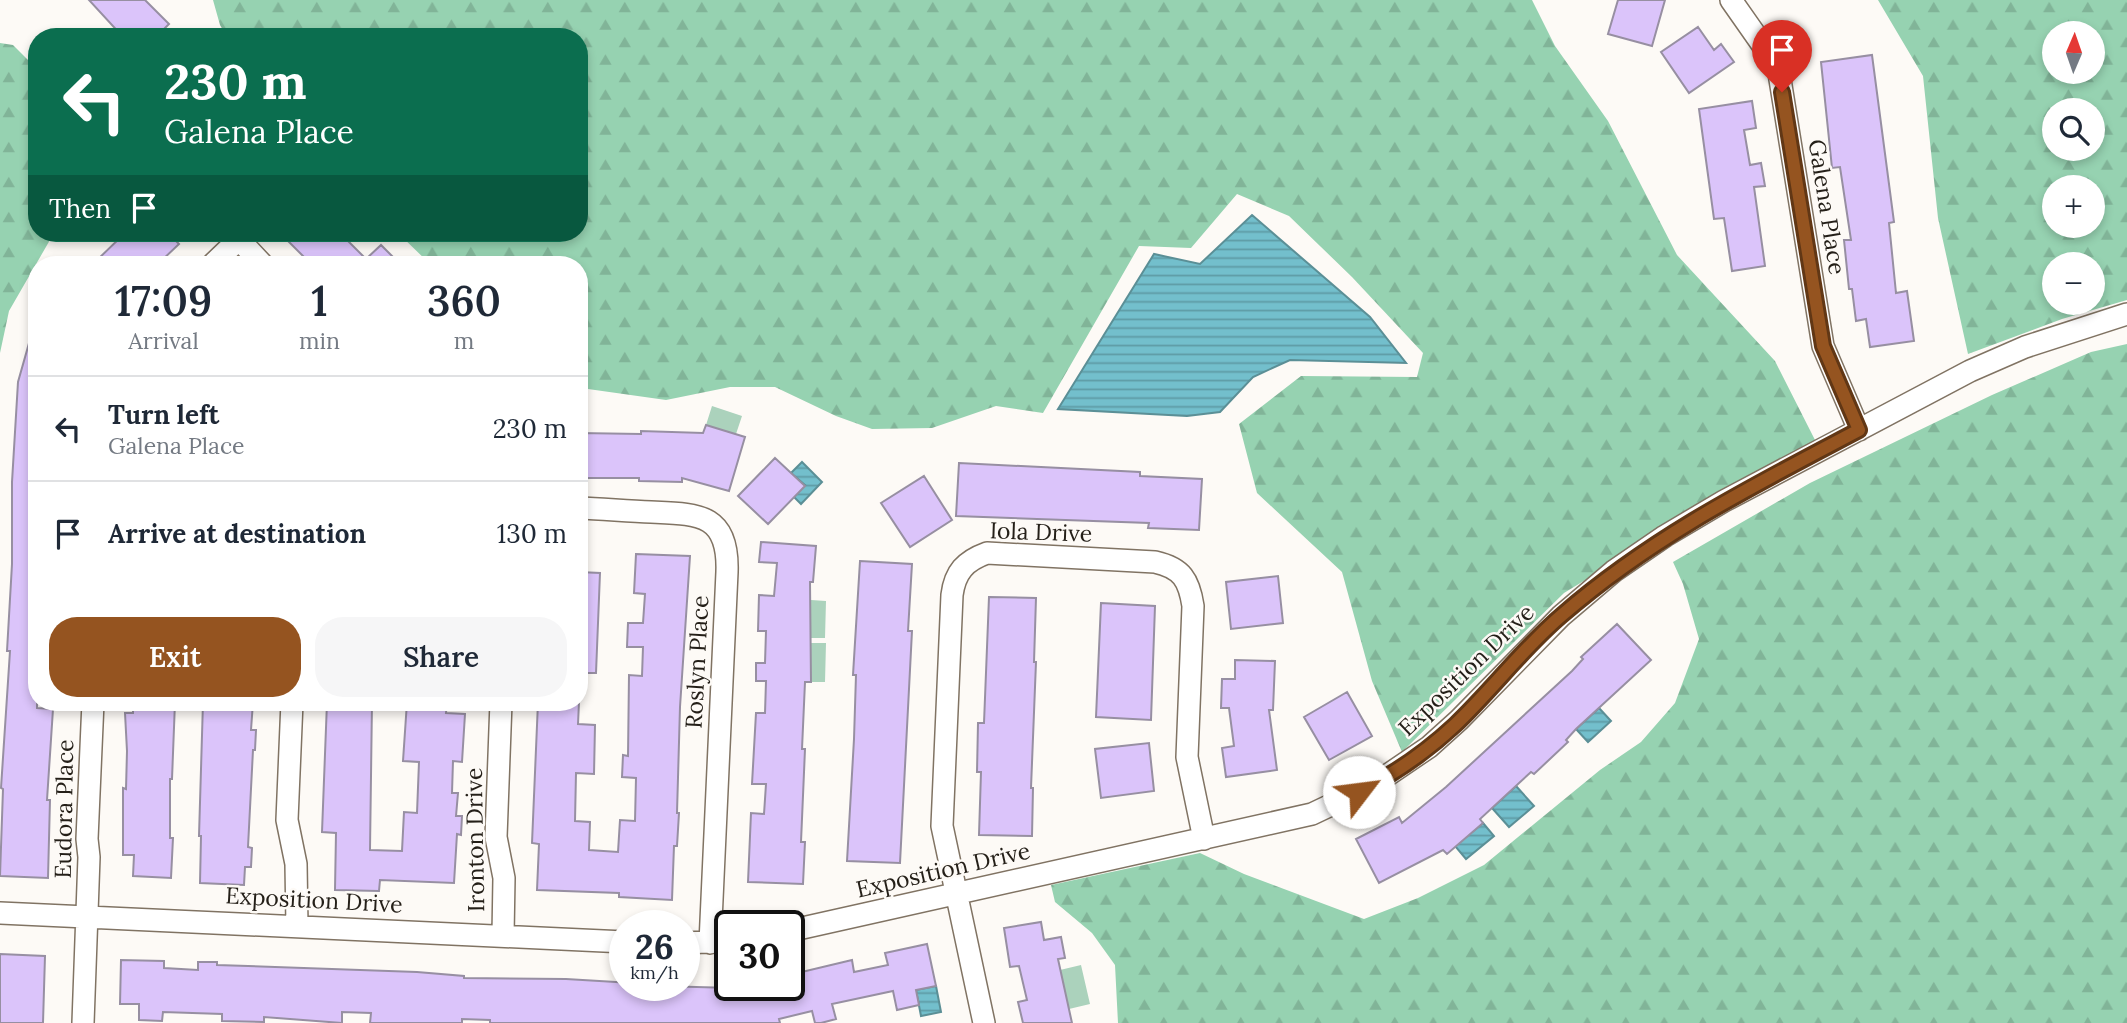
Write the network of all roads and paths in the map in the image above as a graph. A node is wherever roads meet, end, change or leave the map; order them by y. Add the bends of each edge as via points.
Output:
1 (1731, 0) edge
2 (231, 242) edge
3 (242, 242) edge
4 (220, 256) edge
5 (255, 256) edge
6 (2127, 314) edge
7 (1859, 430) junction
8 (588, 508) edge
9 (93, 711) edge
10 (292, 711) edge
11 (501, 711) edge
12 (1204, 839) junction
13 (956, 894) junction
14 (721, 910) edge
15 (0, 913) edge
16 (88, 917) junction
17 (297, 926) junction
18 (805, 927) edge
19 (503, 935) junction
20 (609, 941) edge
21 (83, 1023) edge
22 (984, 1023) edge

1 - 7 street, Galena Place via 1778,67 1823,346
2 - 4 street
3 - 5 street
6 - 7 street, Exposition Drive via 1970,371
7 - 12 street, Exposition Drive via 1724,501 1614,571 1541,635 1455,725 1401,768 1312,814
8 - 14 street, Roslyn Place via 691,514 714,525 726,545
9 - 16 street, Eudora Place
10 - 17 street via 287,820 296,864
11 - 19 street, Ironton Drive via 496,837 504,878
12 - 13 street, Exposition Drive
12 - 13 street, Iola Drive via 1187,757 1193,606 1182,575 1170,565 1155,562 987,553 962,567 952,595 942,826
13 - 18 street, Exposition Drive
13 - 22 street, Iola Drive
15 - 16 street, Exposition Drive
16 - 17 street, Exposition Drive
16 - 21 street, Eudora Place
17 - 19 street, Exposition Drive
19 - 20 street, Exposition Drive

